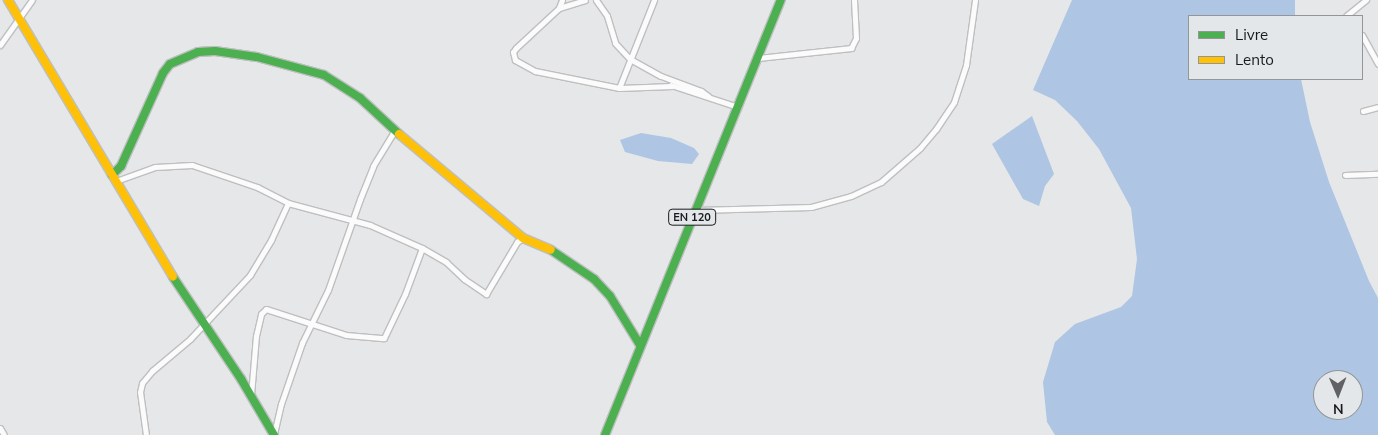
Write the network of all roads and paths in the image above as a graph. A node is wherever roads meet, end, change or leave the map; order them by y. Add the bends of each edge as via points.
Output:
1 (8, 0) edge
2 (32, 0) edge
3 (562, 0) edge
4 (584, 0) edge
5 (596, 0) edge
6 (654, 0) edge
7 (781, 0) edge
8 (854, 0) edge
9 (975, 0) edge
10 (1366, 0) edge
11 (559, 8) junction
12 (1349, 15) edge
13 (19, 19) junction
14 (1363, 37) edge
15 (0, 45) edge
16 (758, 58) junction
17 (630, 59) junction
18 (1378, 64) edge
19 (661, 76) junction
20 (672, 86) junction
21 (619, 88) junction
22 (708, 96) junction
23 (738, 107) junction
24 (1378, 107) edge
25 (1363, 111) dead end
26 (395, 130) junction
27 (1378, 174) edge
28 (1344, 175) dead end
29 (114, 178) junction
30 (288, 203) junction
31 (695, 210) junction
32 (352, 221) junction
33 (523, 238) junction
34 (422, 248) junction
35 (204, 324) junction
36 (311, 324) junction
37 (640, 345) junction
38 (251, 395) junction
39 (0, 428) edge
40 (4, 435) edge
41 (146, 435) edge
42 (274, 435) edge
43 (604, 435) edge

1 - 13 street
2 - 13 street
3 - 11 street
4 - 11 street
5 - 17 street via 606,16 615,44
6 - 17 street
7 - 16 street, EN 120
8 - 16 street via 856,38 851,48
9 - 31 street via 966,65 954,102 920,148 881,182 851,196 811,207
10 - 12 street
11 - 21 street via 516,48 513,52 515,60 535,71
13 - 15 street
13 - 29 street
14 - 18 street
16 - 23 street, EN 120
17 - 19 street
17 - 21 street
19 - 20 street
19 - 22 street
20 - 21 street
20 - 22 street
22 - 23 street
23 - 31 street, EN 120
24 - 25 street
26 - 29 street via 360,98 324,75 257,57 198,52 170,64 163,73
26 - 32 street via 373,166
26 - 33 street
27 - 28 street
29 - 30 street via 155,167 192,166 257,186
29 - 35 street
30 - 32 street
30 - 35 street via 250,275
31 - 37 street, EN 120
32 - 34 street
32 - 36 street via 328,290
33 - 34 street via 517,242 486,294 446,262
33 - 37 street via 545,246 594,278 610,296
34 - 36 street via 384,338 346,335
35 - 38 street
35 - 41 street via 142,383 140,392
36 - 38 street via 269,308 264,311 256,336
36 - 42 street via 284,395
37 - 43 street, EN 120
38 - 42 street
39 - 40 street

